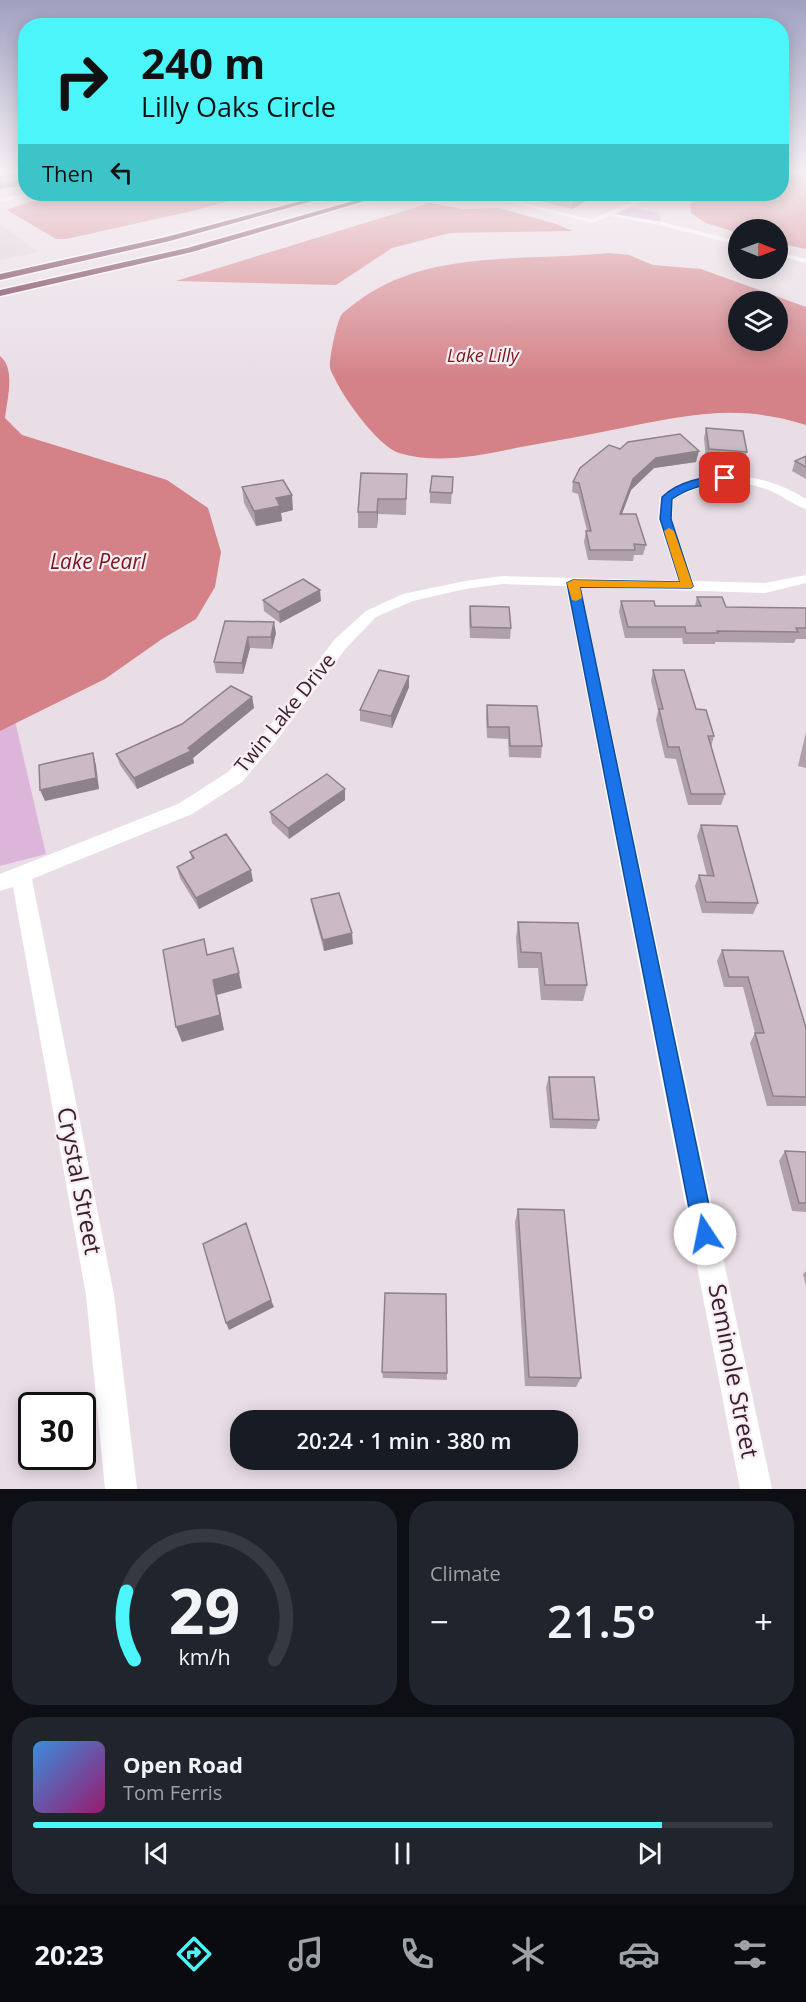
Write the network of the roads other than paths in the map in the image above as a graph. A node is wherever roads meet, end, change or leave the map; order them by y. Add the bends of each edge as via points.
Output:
1 (160, 240) edge
2 (222, 240) edge
3 (788, 257) edge
4 (806, 261) edge
5 (0, 277) edge
6 (0, 293) edge
7 (806, 505) edge
8 (806, 579) edge
9 (573, 583) junction
10 (687, 586) junction
11 (10, 879) edge
12 (121, 1489) edge
13 (756, 1489) edge

1 - 5 highway
2 - 6 highway
3 - 4 lane
7 - 10 street via 790,493 760,482 725,478 684,486 668,497 665,519
8 - 10 street, Twin Lake Drive via 765,588
9 - 10 street, Twin Lake Drive
9 - 11 street, Twin Lake Drive via 503,580 465,585 408,597 371,614 340,644 235,777 185,809
9 - 13 street, Seminole Street
11 - 12 street, Crystal Street via 100,1295

